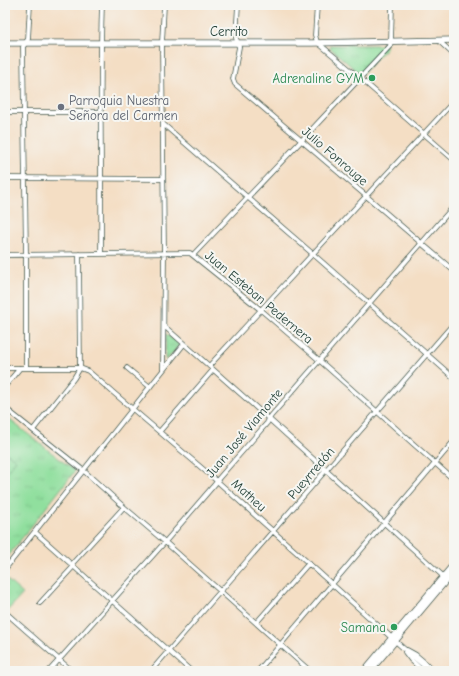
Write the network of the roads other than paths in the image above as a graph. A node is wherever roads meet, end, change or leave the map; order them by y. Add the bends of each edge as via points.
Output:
1 (30, 5) edge
2 (102, 5) edge
3 (164, 5) edge
4 (238, 5) edge
5 (317, 5) edge
6 (392, 5) edge
7 (438, 40) junction
8 (454, 40) edge
9 (391, 41) junction
10 (238, 42) junction
11 (317, 42) junction
12 (5, 43) edge
13 (25, 43) junction
14 (162, 43) junction
15 (101, 44) junction
16 (454, 55) edge
17 (360, 78) junction
18 (454, 101) edge
19 (5, 112) edge
20 (24, 112) junction
21 (101, 112) junction
22 (163, 124) junction
23 (424, 133) junction
24 (302, 140) junction
25 (454, 160) edge
26 (5, 178) edge
27 (25, 178) junction
28 (102, 178) junction
29 (163, 179) junction
30 (366, 196) junction
31 (247, 197) junction
32 (454, 206) edge
33 (422, 242) junction
34 (5, 254) edge
35 (26, 254) junction
36 (80, 254) junction
37 (101, 254) junction
38 (164, 254) junction
39 (313, 254) junction
40 (193, 255) junction
41 (454, 271) edge
42 (369, 303) junction
43 (261, 310) junction
44 (454, 323) edge
45 (164, 326) junction
46 (184, 344) junction
47 (427, 354) junction
48 (319, 360) junction
49 (209, 366) junction
50 (5, 368) edge
51 (20, 368) junction
52 (26, 368) junction
53 (80, 368) junction
54 (127, 368) dead end
55 (163, 370) junction
56 (213, 370) junction
57 (454, 378) edge
58 (5, 386) edge
59 (150, 387) junction
60 (5, 408) edge
61 (134, 408) junction
62 (378, 412) junction
63 (269, 419) junction
64 (33, 430) junction
65 (160, 431) junction
66 (454, 441) edge
67 (436, 463) junction
68 (326, 470) junction
69 (84, 471) junction
70 (217, 480) junction
71 (454, 480) edge
72 (124, 507) junction
73 (385, 523) junction
74 (273, 531) junction
75 (35, 532) junction
76 (165, 542) junction
77 (309, 563) junction
78 (454, 564) edge
79 (72, 566) junction
80 (5, 569) edge
81 (454, 570) edge
82 (445, 578) junction
83 (332, 584) junction
84 (454, 586) edge
85 (220, 591) junction
86 (112, 601) junction
87 (40, 603) dead end
88 (5, 612) edge
89 (256, 623) junction
90 (400, 635) junction
91 (394, 640) junction
92 (281, 645) junction
93 (402, 647) junction
94 (390, 648) junction
95 (169, 650) junction
96 (59, 659) junction
97 (49, 671) edge
98 (72, 671) edge
99 (151, 671) edge
100 (192, 671) edge
101 (258, 671) edge
102 (310, 671) edge
103 (364, 671) edge
104 (370, 671) edge
105 (423, 671) edge
106 (430, 671) edge
107 (435, 671) edge

1 - 13 street via 28,39
2 - 15 street
3 - 14 street
4 - 10 street
5 - 11 street
6 - 9 street
7 - 8 main road, Cerrito
7 - 9 main road, Cerrito
7 - 16 street
9 - 11 main road, Cerrito
9 - 17 street via 390,46
10 - 11 main road, Cerrito
10 - 14 main road, Cerrito
10 - 24 street, Julio Fonrouge via 234,82
11 - 17 street
12 - 13 main road, Cerrito
13 - 15 main road, Cerrito
13 - 20 street
14 - 15 main road, Cerrito
14 - 22 street
15 - 21 street
17 - 23 street
17 - 24 street
18 - 23 street
19 - 20 street
20 - 21 street
20 - 27 street
21 - 28 street
22 - 29 street
22 - 31 street
23 - 25 street
23 - 30 street
24 - 30 street, Julio Fonrouge
24 - 31 street
26 - 27 street
27 - 28 street
27 - 35 street
28 - 29 street
28 - 37 street
29 - 38 street
30 - 33 street, Julio Fonrouge
30 - 39 street
31 - 39 street
31 - 40 street
32 - 33 street, Juan José Viamonte
33 - 41 street, Julio Fonrouge
33 - 42 street, Juan José Viamonte
34 - 35 street, Juan Esteban Pedernera
35 - 36 street, Juan Esteban Pedernera
35 - 52 street
36 - 37 street, Juan Esteban Pedernera
36 - 53 street
37 - 38 street, Juan Esteban Pedernera
38 - 40 street, Juan Esteban Pedernera
38 - 45 street
39 - 42 street
39 - 43 street
40 - 43 street, Juan Esteban Pedernera
42 - 47 street
42 - 48 street, Juan José Viamonte
43 - 48 street, Juan Esteban Pedernera
43 - 49 street
44 - 47 street, Pueyrredón
45 - 46 street
45 - 55 street
46 - 49 street
46 - 55 street
47 - 57 street
47 - 62 street, Pueyrredón
48 - 62 street, Juan Esteban Pedernera
48 - 63 street, Juan José Viamonte
49 - 56 street
50 - 51 street
51 - 52 street
51 - 58 street
52 - 53 street
53 - 61 street, Matheu via 88,371
53 - 64 street
54 - 59 street
55 - 59 street
56 - 63 street
56 - 65 street
59 - 61 street
60 - 64 street
61 - 65 street, Matheu
61 - 69 street
62 - 67 street, Juan Esteban Pedernera
62 - 68 street, Pueyrredón
63 - 68 street
63 - 70 street, Juan José Viamonte
64 - 69 street
65 - 70 street, Matheu
66 - 67 street
67 - 71 street, Juan Esteban Pedernera
67 - 73 street
68 - 73 street
68 - 74 street, Pueyrredón
69 - 72 street
69 - 75 street
70 - 74 street, Matheu
70 - 76 street, Juan José Viamonte
72 - 76 street
72 - 79 street
73 - 82 street
73 - 83 street
74 - 77 street, Matheu
74 - 85 street, Pueyrredón
75 - 79 street
75 - 80 street
76 - 85 street
76 - 86 street, Juan José Viamonte
77 - 83 street, Matheu
77 - 89 street
78 - 82 main road
79 - 86 street
79 - 87 street
81 - 82 main road
82 - 84 street
82 - 90 main road
82 - 91 main road
83 - 91 street, Matheu
83 - 92 street
85 - 89 street
85 - 95 street, Pueyrredón
86 - 95 street
86 - 96 street, Juan José Viamonte
88 - 96 street
89 - 92 street
90 - 91 main road
90 - 93 street, Matheu
91 - 93 street, Matheu
91 - 94 main road
91 - 103 main road
92 - 101 street
92 - 102 street
93 - 94 street
93 - 105 street, Matheu
93 - 106 street, Matheu
93 - 107 street, Matheu via 416,654
94 - 104 main road
95 - 99 street, Pueyrredón
95 - 100 street
96 - 97 street, Juan José Viamonte
96 - 98 street

